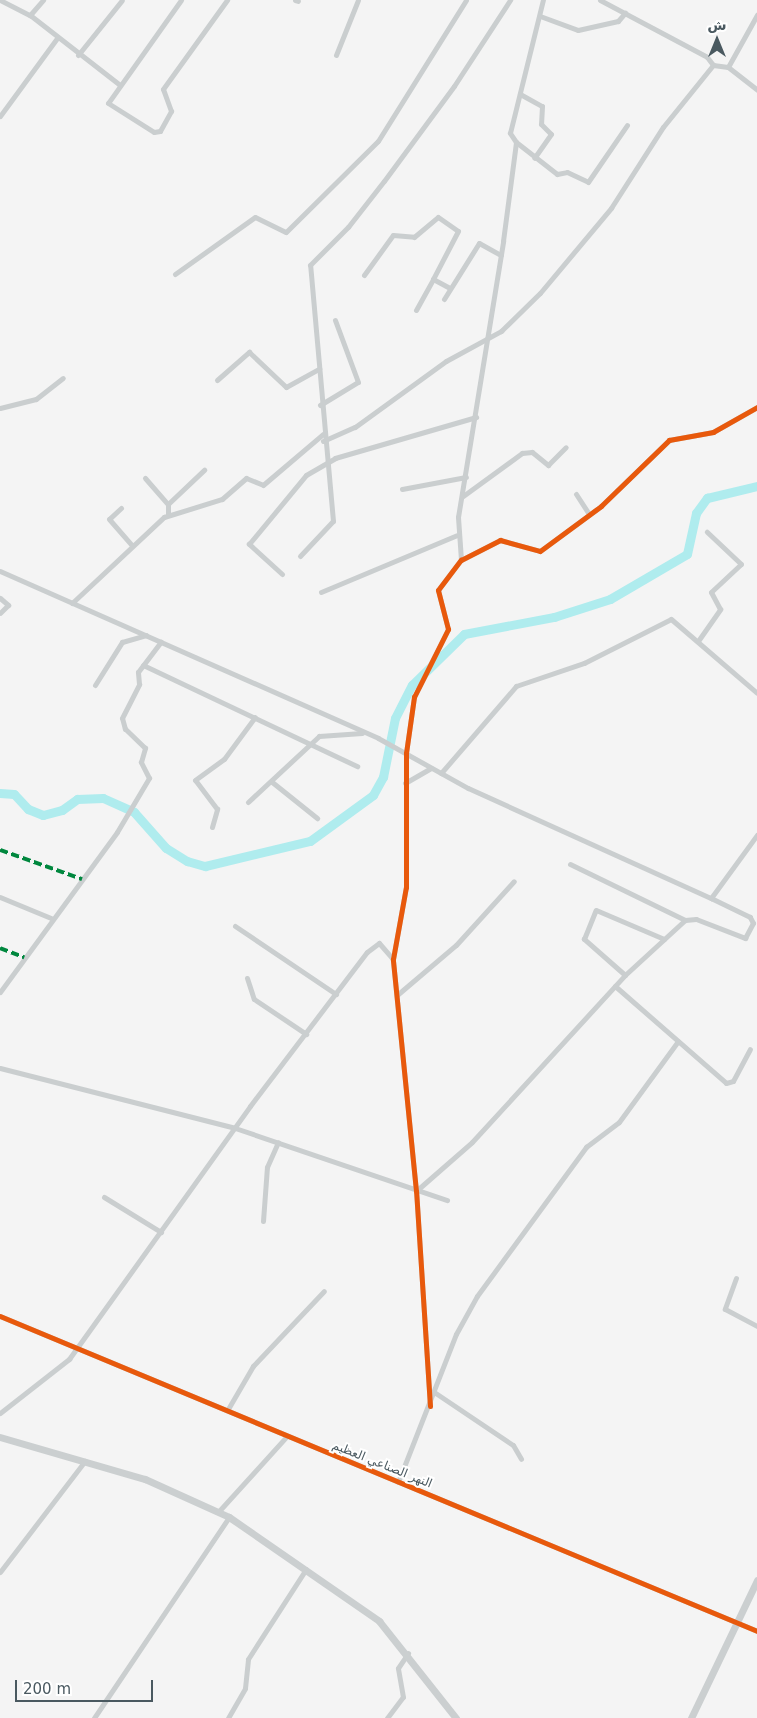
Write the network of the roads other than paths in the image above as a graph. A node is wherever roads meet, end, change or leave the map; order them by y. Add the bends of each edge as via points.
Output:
1 (0, 0) edge
2 (44, 0) edge
3 (122, 0) edge
4 (181, 0) edge
5 (227, 0) edge
6 (358, 0) edge
7 (466, 0) edge
8 (510, 0) edge
9 (543, 0) edge
10 (600, 0) edge
11 (625, 13) junction
12 (30, 15) junction
13 (757, 15) edge
14 (540, 16) junction
15 (57, 38) junction
16 (78, 55) junction
17 (336, 55) dead end
18 (713, 65) junction
19 (728, 67) junction
20 (120, 85) junction
21 (757, 90) edge
22 (520, 94) junction
23 (0, 116) edge
24 (627, 125) dead end
25 (516, 142) junction
26 (534, 158) junction
27 (501, 255) junction
28 (175, 274) dead end
29 (364, 275) dead end
30 (433, 279) junction
31 (450, 288) junction
32 (444, 299) dead end
33 (416, 310) dead end
34 (335, 320) dead end
35 (484, 340) junction
36 (319, 369) junction
37 (63, 378) dead end
38 (217, 380) dead end
39 (320, 405) junction
40 (0, 408) edge
41 (756, 410) edge
42 (476, 417) junction
43 (322, 434) junction
44 (323, 441) junction
45 (566, 447) dead end
46 (326, 462) junction
47 (204, 470) dead end
48 (466, 476) junction
49 (145, 478) dead end
50 (402, 489) dead end
51 (576, 494) dead end
52 (463, 496) junction
53 (168, 504) junction
54 (121, 508) dead end
55 (588, 514) junction
56 (168, 515) junction
57 (707, 532) dead end
58 (457, 535) junction
59 (132, 545) junction
60 (300, 556) dead end
61 (461, 560) junction
62 (0, 571) edge
63 (282, 574) dead end
64 (321, 592) dead end
65 (0, 598) edge
66 (72, 602) junction
67 (0, 613) edge
68 (146, 635) junction
69 (698, 641) junction
70 (161, 642) junction
71 (143, 665) junction
72 (95, 685) dead end
73 (757, 693) edge
74 (255, 717) junction
75 (365, 733) junction
76 (308, 743) junction
77 (406, 752) junction
78 (356, 766) dead end
79 (432, 768) junction
80 (442, 773) junction
81 (272, 782) junction
82 (405, 784) junction
83 (248, 802) dead end
84 (317, 818) dead end
85 (212, 827) dead end
86 (757, 835) edge
87 (570, 864) dead end
88 (514, 881) dead end
89 (0, 897) edge
90 (711, 898) junction
91 (51, 918) junction
92 (685, 920) junction
93 (235, 926) dead end
94 (664, 940) junction
95 (394, 959) junction
96 (625, 975) junction
97 (247, 978) dead end
98 (615, 986) junction
99 (0, 992) edge
100 (336, 994) junction
101 (397, 995) junction
102 (306, 1034) junction
103 (678, 1041) junction
104 (750, 1049) dead end
105 (0, 1068) edge
106 (235, 1128) junction
107 (278, 1142) junction
108 (416, 1191) junction
109 (104, 1197) dead end
110 (447, 1200) dead end
111 (263, 1221) dead end
112 (161, 1232) junction
113 (736, 1278) dead end
114 (324, 1291) dead end
115 (0, 1316) edge
116 (757, 1326) edge
117 (78, 1348) junction
118 (434, 1392) junction
119 (430, 1406) junction
120 (228, 1409) junction
121 (0, 1413) edge
122 (287, 1436) junction
123 (0, 1437) edge
124 (521, 1459) dead end
125 (85, 1461) junction
126 (398, 1482) junction
127 (219, 1511) junction
128 (229, 1516) junction
129 (306, 1568) junction
130 (0, 1572) edge
131 (757, 1580) edge
132 (737, 1622) junction
133 (757, 1631) edge
134 (409, 1653) junction
135 (94, 1718) edge
136 (228, 1718) edge
137 (387, 1718) edge
138 (456, 1718) edge
139 (691, 1718) edge

1 - 12 street
2 - 12 street
3 - 16 street
4 - 20 street
5 - 20 street via 164,89 171,111 160,131 129,118 108,103
6 - 17 street
7 - 28 street via 378,141 286,232 255,218
8 - 36 street via 454,86 431,112 384,181 348,227 310,265
9 - 14 street
10 - 11 street
11 - 14 street via 618,21 578,30
11 - 18 street via 707,58
12 - 15 street
13 - 19 street
14 - 22 street
15 - 16 street
15 - 23 street
16 - 20 street
18 - 19 street
18 - 35 street via 663,127 611,208 571,258 501,331
19 - 21 street
22 - 25 street via 510,133
22 - 26 street via 542,106 541,124 551,134
24 - 26 street via 588,182 567,172 557,174
25 - 26 street
25 - 27 street
27 - 31 street via 479,243
27 - 35 street
29 - 30 street via 393,235 416,236 436,217 458,230
30 - 31 street
30 - 33 street
31 - 32 street
34 - 39 street via 358,382
35 - 42 street
35 - 44 street via 439,366 354,427
36 - 38 street via 286,387 249,352
36 - 39 street
37 - 40 street via 36,399
39 - 43 street
41 - 55 street via 713,432 669,440
42 - 46 street
42 - 48 street
43 - 44 street
43 - 56 street via 262,485 246,478 222,499
44 - 46 street
45 - 52 street via 548,465 532,452 522,454
46 - 60 street via 332,523
46 - 63 street via 306,475 249,544
47 - 53 street
48 - 50 street
48 - 52 street
49 - 53 street
51 - 55 street
52 - 58 street
53 - 56 street
54 - 59 street via 110,519
55 - 61 street via 540,552 500,540
56 - 59 street
57 - 69 street via 740,564 711,592 720,609
58 - 61 street
58 - 64 street
59 - 66 street
61 - 77 street via 438,590 448,629 414,697
62 - 66 street
65 - 67 street via 8,607
66 - 68 street
68 - 70 street
68 - 72 street via 122,642
69 - 73 street
69 - 80 street via 671,619 584,663 516,686
70 - 71 street
70 - 75 street
71 - 74 street
71 - 91 street via 122,723 145,748 142,762 149,778 117,832
74 - 76 street
74 - 85 street via 224,760 195,780 217,809
75 - 76 street via 328,734
75 - 77 street
76 - 78 street
76 - 81 street
77 - 79 street
77 - 82 street
79 - 80 street
79 - 82 street
80 - 90 street
81 - 83 street
81 - 84 street
82 - 95 street via 406,887
86 - 90 street
87 - 92 street
88 - 101 street via 456,945
89 - 91 street
90 - 92 street via 750,917 753,922 745,938 696,919
91 - 99 street
92 - 94 street
93 - 100 street
94 - 96 street
94 - 96 street via 596,910 584,940
95 - 100 street via 380,944 374,944
95 - 101 street
96 - 98 street
97 - 102 street via 254,998
98 - 103 street
98 - 108 street via 539,1074
100 - 102 street
101 - 108 street
102 - 106 street
103 - 104 street via 726,1083 733,1080
103 - 118 street via 619,1122 586,1146 477,1296 456,1334
105 - 106 street
106 - 107 street
106 - 112 street
107 - 108 street
107 - 111 street via 268,1168
108 - 110 street
108 - 119 street
109 - 112 street
112 - 117 street
113 - 116 street via 725,1308
114 - 120 street via 253,1366
115 - 117 street, النهر الصناعي العظيم
117 - 120 street, النهر الصناعي العظيم
117 - 121 street via 55,1373
118 - 119 street
118 - 124 street via 513,1445
119 - 126 street
120 - 122 street, النهر الصناعي العظيم
122 - 126 street, النهر الصناعي العظيم
122 - 127 street
123 - 125 street
125 - 127 street via 145,1479
125 - 130 street
126 - 132 street, النهر الصناعي العظيم
127 - 128 street
128 - 129 street
128 - 135 street
129 - 134 street via 366,1610
129 - 136 street via 248,1659 245,1688
131 - 132 street
132 - 133 street, النهر الصناعي العظيم
132 - 139 street
134 - 137 street via 398,1668 402,1697
134 - 138 street

